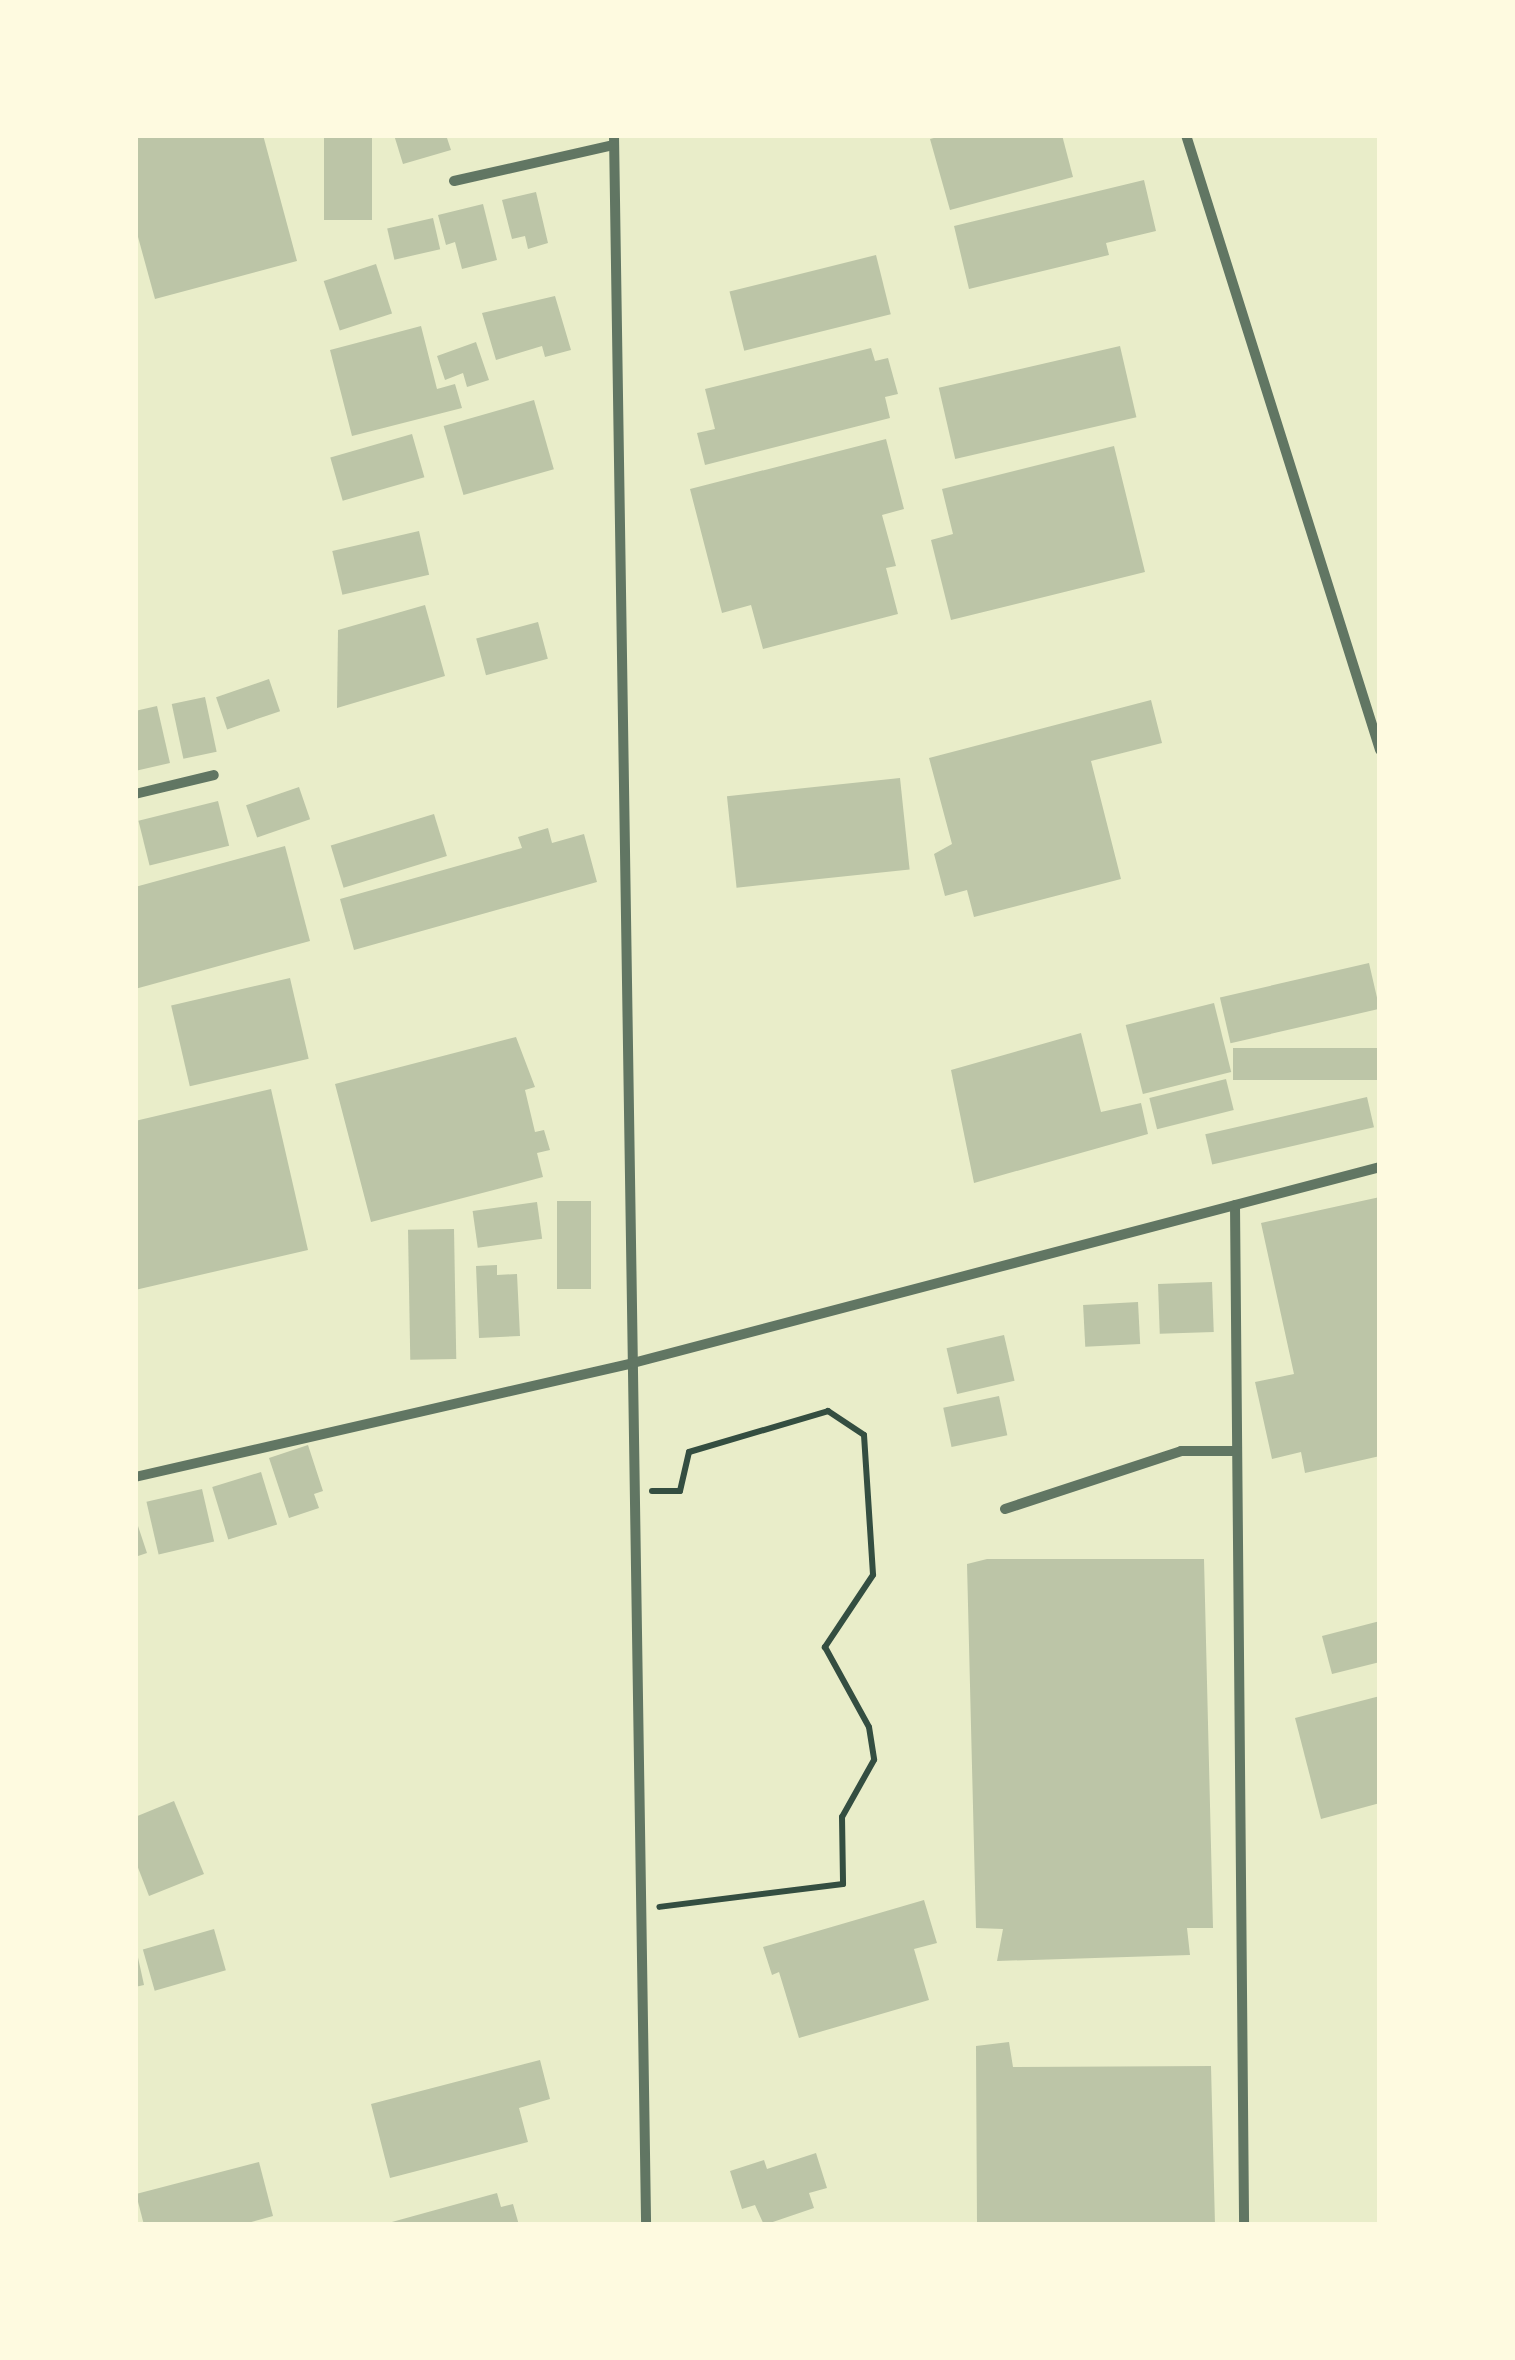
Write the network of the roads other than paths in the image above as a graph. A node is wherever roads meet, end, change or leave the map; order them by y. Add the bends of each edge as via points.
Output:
1 (1186, 135) edge
2 (614, 140) edge
3 (454, 181) dead end
4 (1380, 750) edge
5 (214, 776) dead end
6 (135, 794) edge
7 (1380, 1167) edge
8 (1235, 1205) junction
9 (633, 1363) junction
10 (1238, 1451) junction
11 (135, 1477) edge
12 (1005, 1509) dead end
13 (646, 2225) edge
14 (1244, 2225) edge

1 - 4 street
2 - 3 street
2 - 9 street
5 - 6 street
7 - 8 street
8 - 9 street
8 - 10 street
9 - 11 street
9 - 13 street
10 - 12 street via 1181,1450
10 - 14 street

